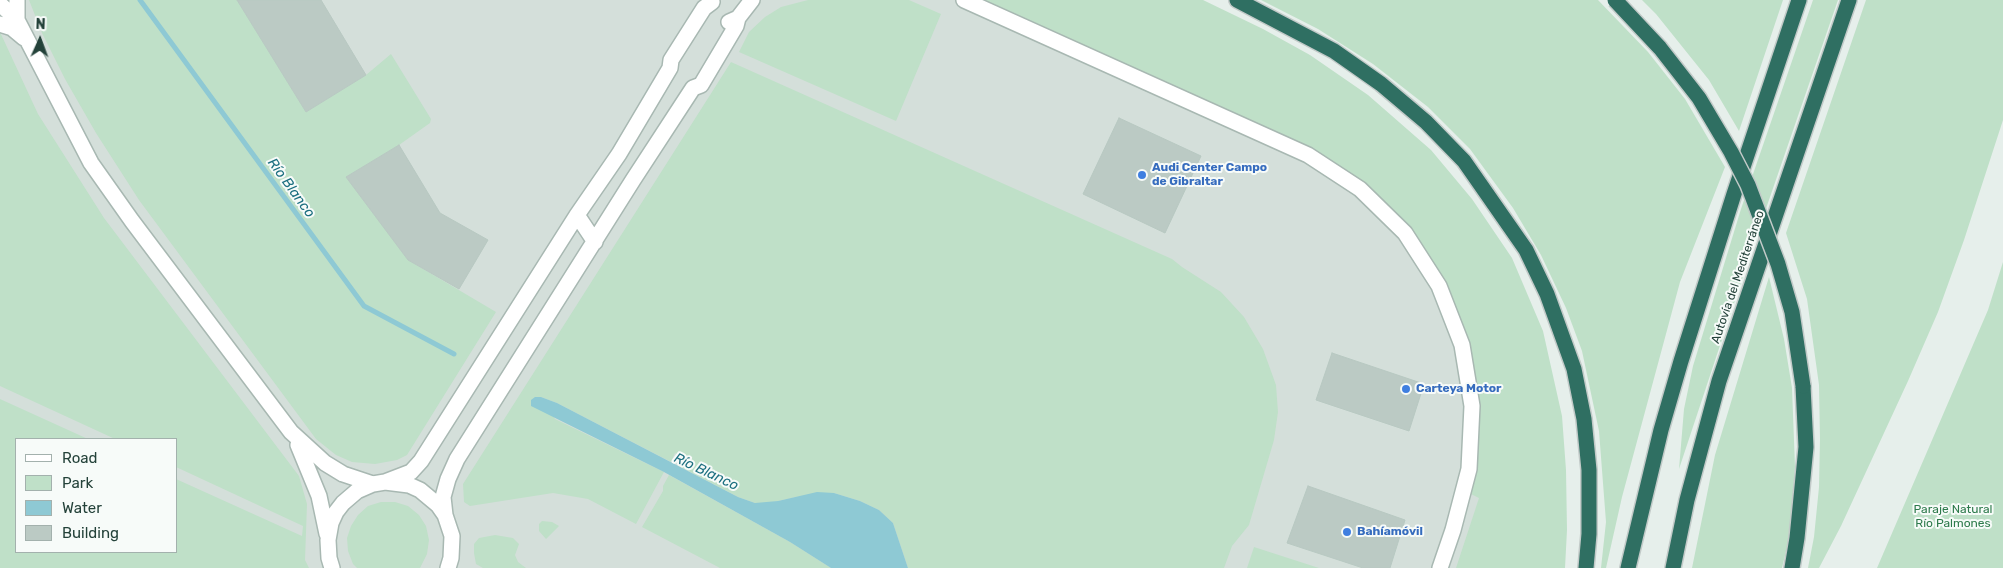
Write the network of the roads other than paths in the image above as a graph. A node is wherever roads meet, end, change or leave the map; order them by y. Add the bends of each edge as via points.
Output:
1 (17, 0) edge
2 (752, 0) edge
3 (964, 0) edge
4 (1237, 0) edge
5 (1615, 0) edge
6 (1799, 0) edge
7 (1849, 0) edge
8 (712, 1) edge
9 (0, 4) edge
10 (17, 20) junction
11 (0, 24) edge
12 (27, 40) junction
13 (577, 215) junction
14 (595, 242) junction
15 (291, 432) junction
16 (379, 483) junction
17 (445, 515) junction
18 (328, 540) junction
19 (450, 561) edge
20 (332, 568) edge
21 (462, 568) edge
22 (1440, 568) edge
23 (1586, 568) edge
24 (1628, 568) edge
25 (1674, 568) edge
26 (1792, 568) edge

1 - 10 street
2 - 14 street via 724,30 692,81 693,88
3 - 22 street via 1308,155 1360,189 1405,234 1439,286 1462,345 1472,406 1469,469 1454,530
4 - 23 highway via 1334,51 1381,84 1426,122 1464,161 1526,250 1547,294 1574,369 1584,419 1589,470
5 - 26 highway, bridge via 1660,48 1699,98 1748,185 1778,264 1792,312 1806,447 1798,538
6 - 24 highway via 1681,361
7 - 25 highway, Autovía del Mediterráneo via 1719,381 1687,500
8 - 13 street via 704,8 671,60 670,68 619,154
9 - 10 street
10 - 12 street
11 - 12 street via 12,28
12 - 15 street via 91,163
13 - 14 street
13 - 16 street via 421,461 411,472
14 - 17 street via 457,459 443,497
15 - 16 street via 310,451 343,474
15 - 18 street via 319,496
16 - 17 street via 397,482 420,490
16 - 18 street via 358,491 343,503 331,523
17 - 19 street via 452,536
18 - 20 street
19 - 21 street

